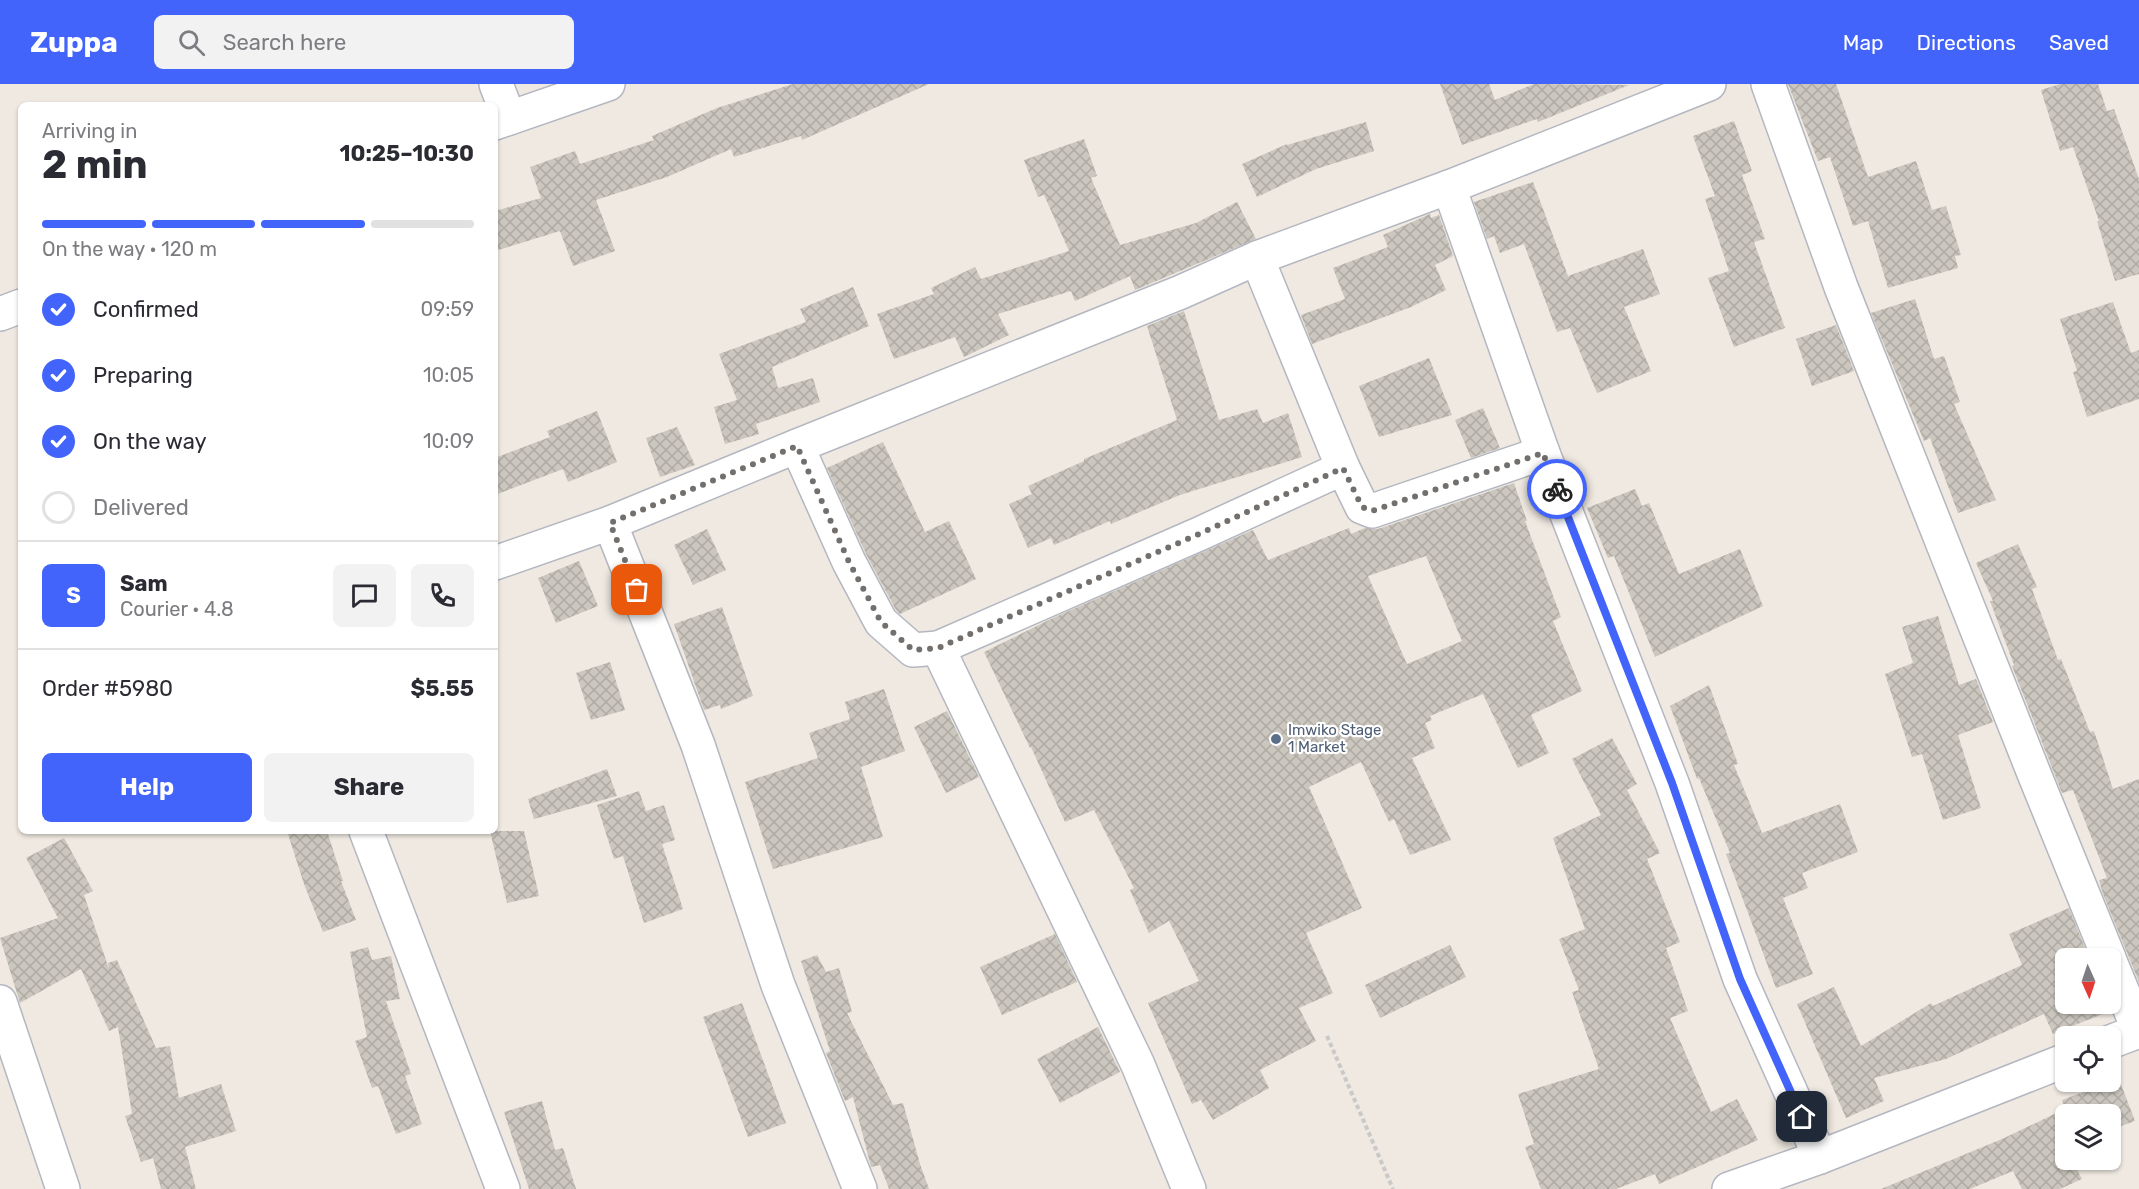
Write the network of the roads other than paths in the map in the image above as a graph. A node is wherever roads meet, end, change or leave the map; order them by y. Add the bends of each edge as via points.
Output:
1 (496, 84) edge
2 (608, 84) edge
3 (1709, 84) edge
4 (1768, 84) edge
5 (502, 121) edge
6 (1449, 187) junction
7 (1257, 258) junction
8 (18, 307) edge
9 (0, 314) edge
10 (797, 446) junction
11 (1543, 453) junction
12 (1343, 468) junction
13 (610, 523) junction
14 (498, 562) edge
15 (938, 648) junction
16 (367, 834) edge
17 (2105, 948) edge
18 (2121, 987) edge
19 (0, 1002) edge
20 (2139, 1031) edge
21 (2121, 1038) edge
22 (2055, 1064) edge
23 (1820, 1157) junction
24 (63, 1189) edge
25 (503, 1189) edge
26 (860, 1189) edge
27 (1189, 1189) edge
28 (1729, 1189) edge

1 - 5 street
2 - 5 street
3 - 6 street
4 - 17 street via 1842,287
6 - 7 street
6 - 11 street
7 - 10 street
7 - 12 street
8 - 9 street
10 - 13 street
10 - 15 street via 849,562 881,622 913,650
11 - 12 street via 1372,511 1362,507
11 - 23 street via 1672,783 1740,979
12 - 15 street
13 - 14 street
13 - 26 street via 698,745 778,985
15 - 27 street via 1138,1065
16 - 25 street
18 - 20 street
19 - 24 street
20 - 21 street
22 - 23 street
23 - 28 street

